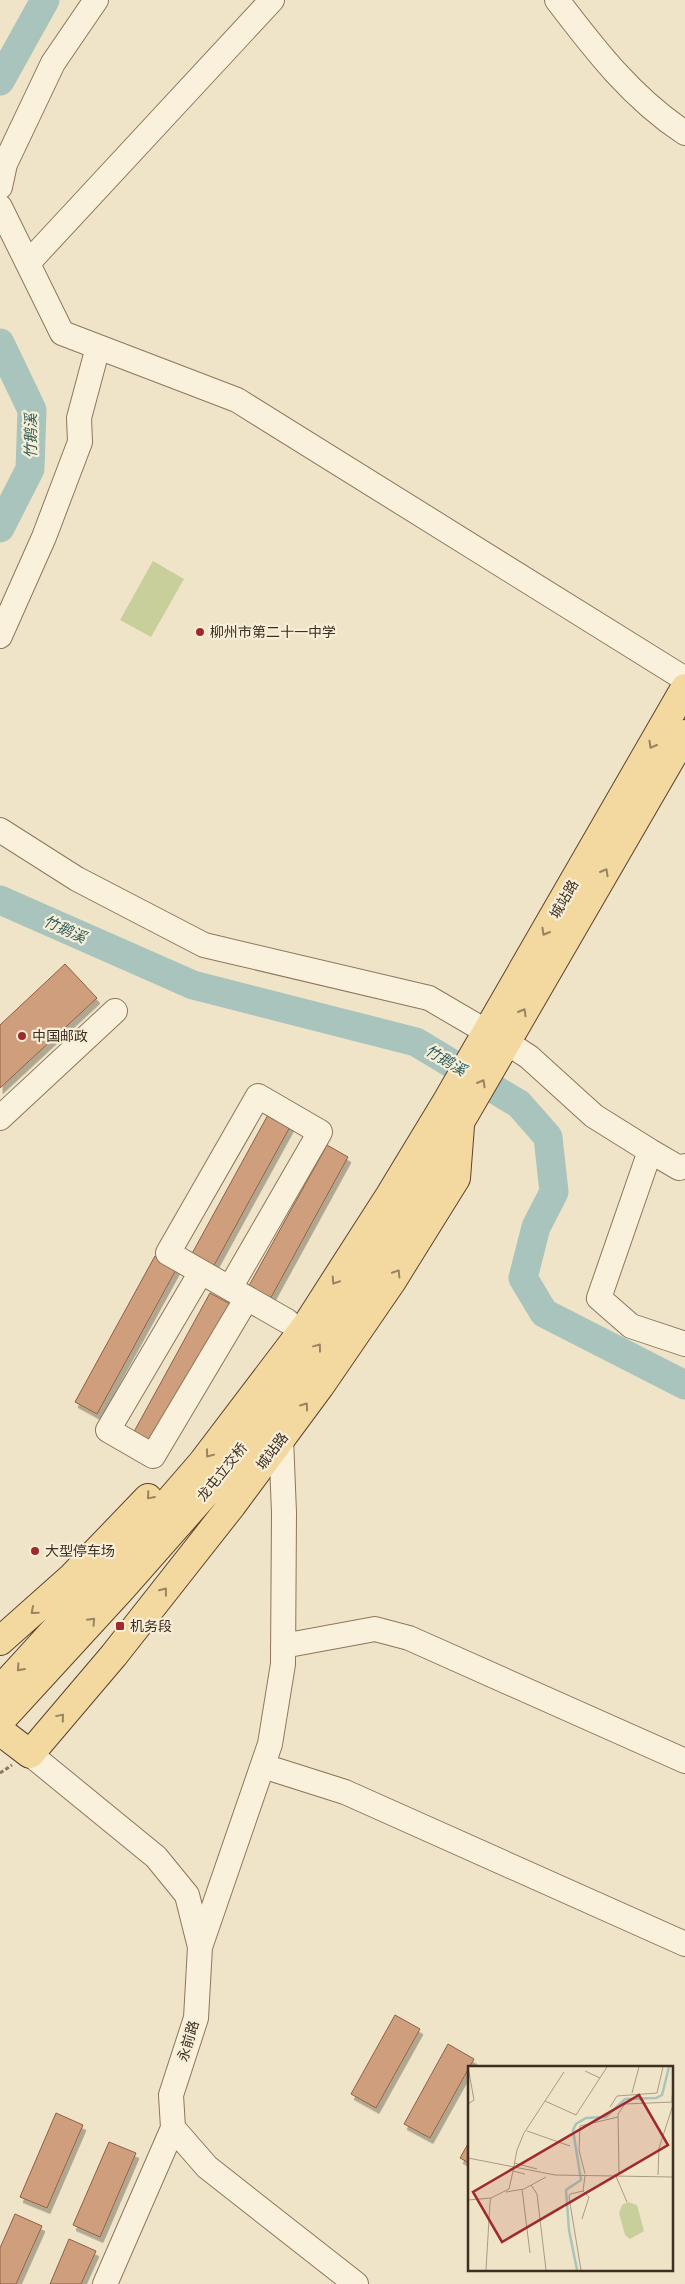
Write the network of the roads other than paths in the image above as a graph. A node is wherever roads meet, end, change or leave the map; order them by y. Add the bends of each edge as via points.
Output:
1 (96, 0) edge
2 (272, 0) edge
3 (557, 0) edge
4 (685, 133) edge
5 (0, 187) edge
6 (0, 206) edge
7 (28, 263) junction
8 (98, 347) junction
9 (0, 636) edge
10 (685, 679) edge
11 (685, 688) edge
12 (679, 728) edge
13 (0, 830) edge
14 (115, 1011) dead end
15 (493, 1043) junction
16 (454, 1110) junction
17 (0, 1118) edge
18 (650, 1150) junction
19 (685, 1166) edge
20 (401, 1198) junction
21 (201, 1272) junction
22 (238, 1293) junction
23 (287, 1321) junction
24 (685, 1344) edge
25 (282, 1438) junction
26 (0, 1641) edge
27 (283, 1646) junction
28 (0, 1690) edge
29 (0, 1721) edge
30 (0, 1731) edge
31 (30, 1754) junction
32 (685, 1761) edge
33 (263, 1766) junction
34 (685, 1944) edge
35 (200, 1947) junction
36 (173, 2128) junction
37 (105, 2284) edge
38 (356, 2284) edge

1 - 5 street via 53,63 5,164
2 - 7 street
3 - 4 street via 601,58 657,115
6 - 7 street
7 - 8 street via 62,333
8 - 9 street via 79,418 80,442 44,537
8 - 10 street via 237,400
11 - 12 main road, 城站路
12 - 15 main road, 城站路
13 - 15 street via 77,878 204,945 429,998
14 - 17 street
15 - 16 main road, 城站路
15 - 18 street via 530,1057 594,1116
16 - 20 main road, 城站路
16 - 23 main road, 城站路 via 389,1164
25 -> 16 main road, 城站路 via 392,1281 456,1178
18 - 19 street via 679,1168
18 - 24 street via 599,1298 630,1326
20 -> 28 main road, 龙屯立交桥 via 202,1463
29 -> 20 main road, 龙屯立交桥 via 219,1478 322,1342
21 - 22 street
21 - 22 street via 108,1430 154,1456
21 - 22 street via 168,1253 258,1096 320,1132
22 - 23 street
23 -> 26 main road, 城站路 via 239,1388 138,1510 72,1577
25 - 27 street
31 -> 25 main road, 城站路 via 114,1655
27 - 32 street via 376,1629 409,1638
27 - 33 street via 270,1744
30 - 31 main road
31 - 35 street, 永前路 via 156,1857 187,1895
33 - 34 street via 345,1792
33 - 35 street
35 - 36 street, 永前路 via 196,2018 171,2095
36 - 37 street
36 - 38 street via 206,2167

